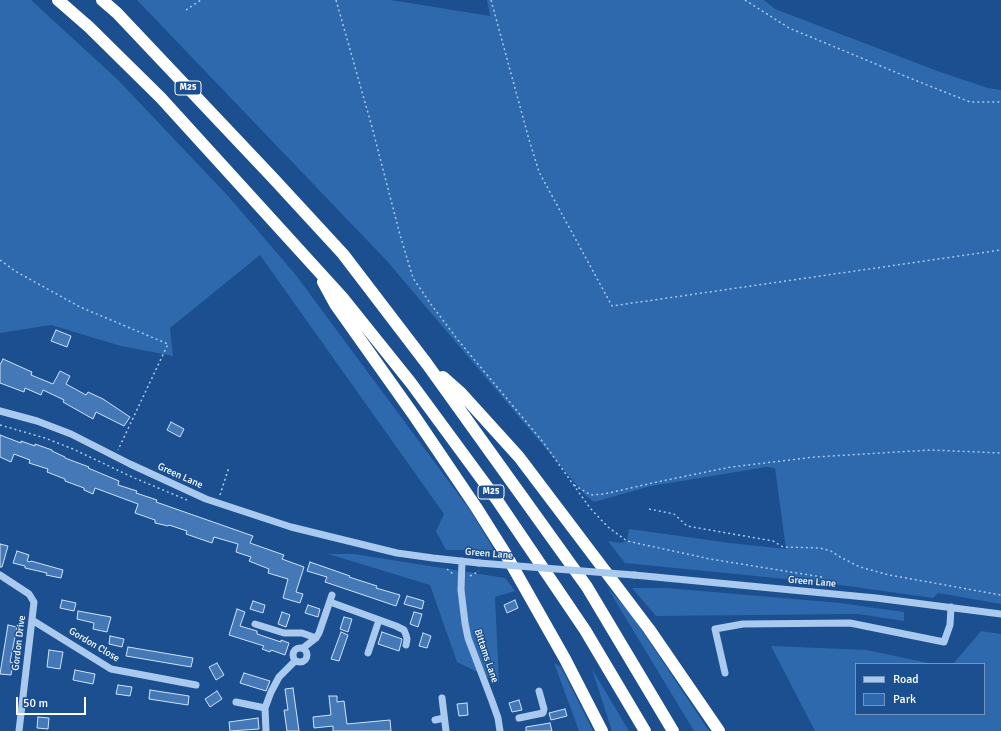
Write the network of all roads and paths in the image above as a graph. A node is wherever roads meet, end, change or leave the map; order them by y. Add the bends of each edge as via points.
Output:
1 (58, 0) edge
2 (102, 0) edge
3 (201, 0) edge
4 (336, 0) edge
5 (491, 0) edge
6 (745, 0) edge
7 (186, 10) dead end
8 (1001, 102) edge
9 (1001, 250) edge
10 (0, 260) edge
11 (316, 267) junction
12 (427, 364) junction
13 (0, 411) edge
14 (0, 425) edge
15 (119, 448) dead end
16 (1001, 453) edge
17 (229, 467) dead end
18 (572, 484) junction
19 (189, 501) dead end
20 (218, 503) junction
21 (649, 508) dead end
22 (462, 562) junction
23 (480, 567) junction
24 (0, 575) edge
25 (468, 581) dead end
26 (829, 594) junction
27 (1001, 595) edge
28 (951, 607) junction
29 (1001, 614) edge
30 (32, 620) junction
31 (379, 620) junction
32 (255, 624) dead end
33 (316, 638) junction
34 (406, 645) dead end
35 (368, 653) dead end
36 (725, 673) dead end
37 (196, 684) dead end
38 (539, 691) dead end
39 (442, 698) dead end
40 (236, 702) dead end
41 (265, 708) junction
42 (444, 718) junction
43 (519, 718) dead end
44 (435, 720) dead end
45 (19, 731) edge
46 (266, 731) edge
47 (446, 731) edge
48 (500, 731) edge
49 (602, 731) edge
50 (645, 731) edge
51 (673, 731) edge
52 (719, 731) edge

1 - 11 highway, M25 via 162,98
2 - 12 highway, M25 via 343,254
3 - 7 path
4 - 18 path via 413,278 458,340 543,442
5 - 9 path via 539,172 612,306
6 - 8 path via 789,28 912,79 970,102
10 - 15 path via 14,271 80,307 168,344
11 - 49 highway, M25 via 334,304 413,414 505,553
11 - 50 highway, M25 via 411,383 497,500 585,630
12 - 51 highway, M25 via 587,587
12 - 52 highway, M25 via 461,393 519,457 649,629
13 - 20 street, Green Lane via 72,434 209,504
14 - 19 path, Green Lane via 73,449
16 - 18 path via 930,450 815,457 731,467 591,495
17 - 20 path
18 - 26 path via 608,527 627,541 710,559 822,577
20 - 22 street, Green Lane via 291,527 397,553
21 - 27 path via 674,514 687,526 772,541 783,547 820,548 831,551 860,567
22 - 23 street, Green Lane
22 - 48 street, Bittams Lane via 461,590 468,638 498,718
23 - 25 path, Green Lane
23 - 26 street, Green Lane, bridge via 634,575
24 - 30 street, Gordon Drive via 29,594 34,602
26 - 28 street, Green Lane
28 - 29 street, Green Lane
28 - 36 street via 950,625 944,642 850,623 743,624 715,629
30 - 37 street, Gordon Close via 111,669
30 - 45 street, Gordon Drive
31 - 33 street via 331,598
31 - 34 street via 404,630
31 - 35 street
32 - 33 street via 284,633 302,633
33 - 41 street via 303,648 293,651 295,661 274,685
38 - 43 street via 543,712
39 - 42 street
40 - 41 street
41 - 46 street
42 - 44 street
42 - 47 street

